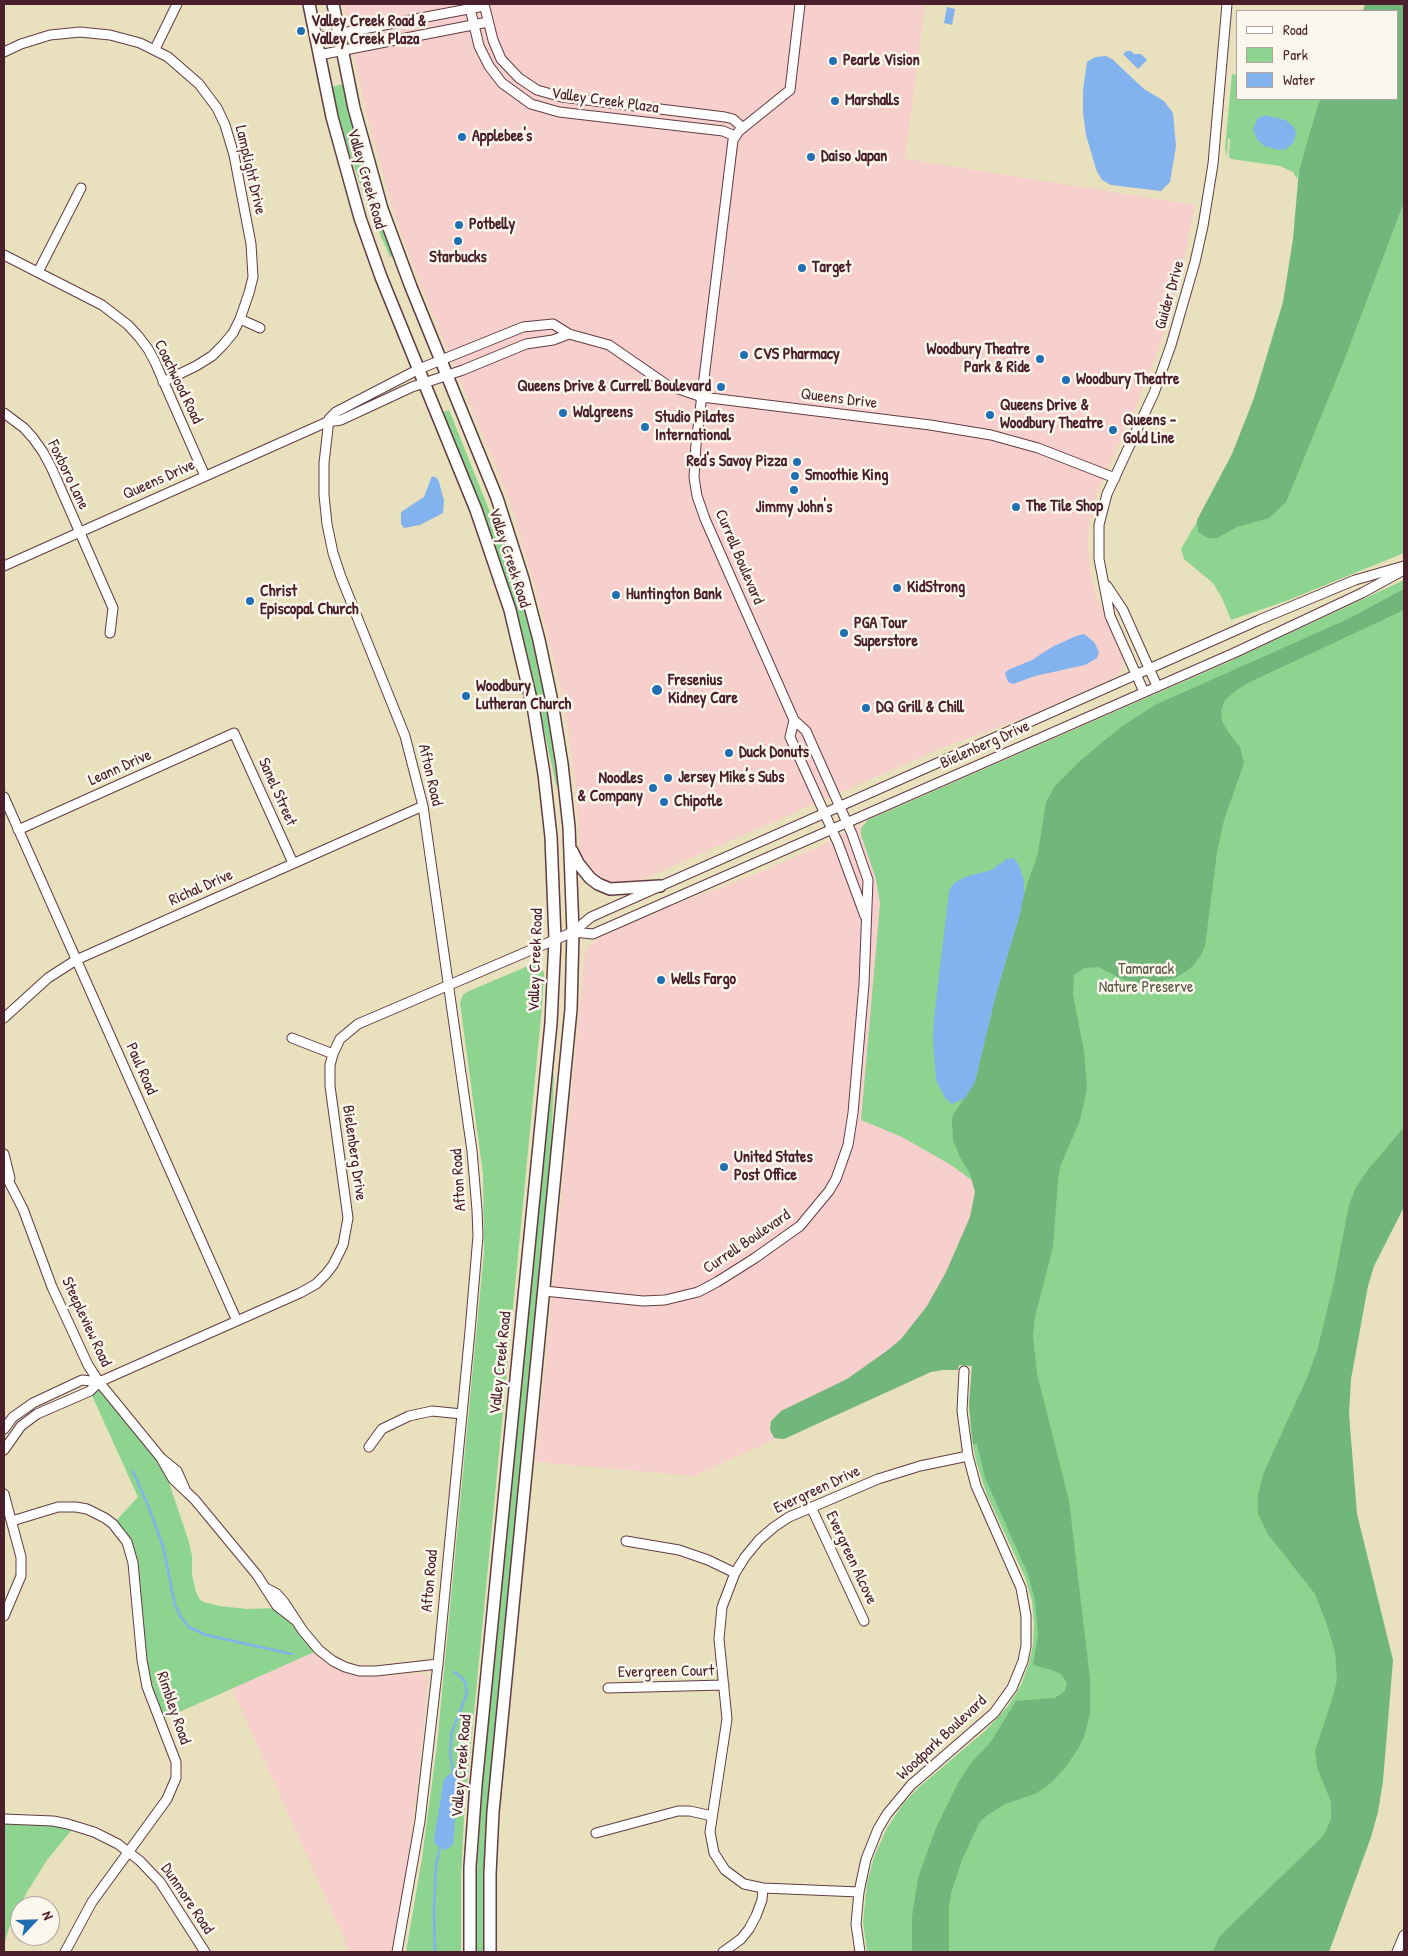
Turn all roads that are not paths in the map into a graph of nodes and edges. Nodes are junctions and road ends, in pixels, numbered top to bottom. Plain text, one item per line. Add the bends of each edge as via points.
1 (177, 4) edge
2 (309, 4) edge
3 (333, 4) edge
4 (800, 4) edge
5 (1227, 4) edge
6 (484, 5) edge
7 (470, 6) edge
8 (488, 22) junction
9 (474, 24) junction
10 (339, 34) junction
11 (316, 38) junction
12 (155, 49) junction
13 (342, 51) junction
14 (4, 52) edge
15 (319, 55) junction
16 (743, 128) junction
17 (734, 136) junction
18 (81, 188) dead end
19 (4, 254) edge
20 (38, 272) junction
21 (240, 319) junction
22 (260, 328) dead end
23 (569, 334) junction
24 (441, 360) junction
25 (419, 369) junction
26 (448, 375) junction
27 (163, 382) junction
28 (424, 382) junction
29 (702, 398) junction
30 (4, 414) edge
31 (327, 422) junction
32 (205, 476) junction
33 (1114, 478) junction
34 (80, 532) junction
35 (4, 566) edge
36 (1404, 568) edge
37 (1104, 582) junction
38 (110, 633) dead end
39 (1149, 668) junction
40 (1136, 674) junction
41 (1158, 686) junction
42 (1144, 692) junction
43 (794, 720) junction
44 (234, 733) joint
45 (4, 797) edge
46 (839, 805) junction
47 (423, 806) junction
48 (824, 812) junction
49 (846, 822) junction
50 (832, 829) junction
51 (18, 830) junction
52 (570, 848) junction
53 (293, 863) junction
54 (660, 886) junction
55 (867, 921) junction
56 (573, 932) junction
57 (555, 939) junction
58 (76, 960) junction
59 (449, 984) junction
60 (4, 1018) edge
61 (292, 1038) dead end
62 (333, 1054) junction
63 (4, 1154) edge
64 (4, 1172) edge
65 (11, 1183) junction
66 (544, 1291) junction
67 (237, 1321) junction
68 (964, 1371) dead end
69 (99, 1382) junction
70 (462, 1414) junction
71 (4, 1428) edge
72 (369, 1447) dead end
73 (4, 1450) edge
74 (968, 1456) junction
75 (4, 1494) edge
76 (811, 1507) junction
77 (12, 1521) junction
78 (626, 1541) dead end
79 (735, 1573) junction
80 (4, 1616) edge
81 (864, 1621) dead end
82 (438, 1664) junction
83 (724, 1685) junction
84 (608, 1688) dead end
85 (712, 1816) junction
86 (4, 1818) edge
87 (596, 1833) dead end
88 (128, 1852) junction
89 (763, 1888) junction
90 (859, 1892) junction
91 (1404, 1935) edge
92 (64, 1952) edge
93 (205, 1952) edge
94 (397, 1952) edge
95 (470, 1952) edge
96 (490, 1952) edge
97 (723, 1952) edge
98 (860, 1952) edge
99 (1397, 1952) edge

1 - 12 street
2 - 11 main road, Valley Creek Road
3 - 10 main road, Valley Creek Road
4 - 16 street via 790,90
5 - 33 street, Guider Drive via 1212,164 1195,262 1154,393
6 - 7 street, Valley Creek Plaza
6 - 8 street, Valley Creek Plaza
7 - 9 street, Valley Creek Plaza
7 - 10 street, Valley Creek Plaza
8 - 9 street
8 - 16 street, Valley Creek Plaza via 501,59 519,78 537,90 562,97 725,117
9 - 13 street
9 - 17 street, Valley Creek Plaza via 479,46 489,66 502,83 530,104 553,111 723,131
10 - 11 street, Valley Creek Plaza
10 - 13 main road, Valley Creek Road
11 - 15 main road, Valley Creek Road
12 - 14 street, Lamplight Drive via 127,38 80,32 35,39
12 - 21 street, Lamplight Drive via 199,84 217,108 230,140 253,262 250,293
13 - 15 street
13 - 24 main road, Valley Creek Road via 376,189
15 - 25 main road, Valley Creek Road via 336,137 358,211
16 - 17 street
17 - 29 street, Currell Boulevard
18 - 20 street
19 - 20 street, Coachwood Road
20 - 27 street, Coachwood Road via 102,305 128,325 148,349
21 - 22 street
21 - 27 street, Lamplight Drive via 233,333 212,356
23 - 24 street, Queens Drive via 553,324 538,324 509,332
23 - 26 street, Queens Drive via 526,344
23 - 29 street, Queens Drive via 609,345 667,385
24 - 25 street, Queens Drive
24 - 26 main road, Valley Creek Road
25 - 28 main road, Valley Creek Road
25 - 31 street, Queens Drive via 334,413
26 - 28 street, Queens Drive
26 - 52 main road, Valley Creek Road via 497,498 529,599 556,722
27 - 32 street, Coachwood Road
28 - 31 street, Queens Drive via 341,420
28 - 57 main road, Valley Creek Road via 484,530 522,658 547,795
29 - 33 street, Queens Drive via 991,435 1038,448
29 - 43 street, Currell Boulevard via 694,461 698,496 705,519
30 - 34 street, Foxboro Lane via 24,428 43,452
31 - 32 street, Queens Drive
31 - 47 street, Afton Road via 324,494 333,553 405,736
32 - 34 street, Queens Drive
33 - 37 street, Guider Drive via 1099,525 1099,559
34 - 35 street, Queens Drive
34 - 38 street, Foxboro Lane via 113,608
36 - 39 street, Bielenberg Drive via 1355,580
36 - 41 street, Bielenberg Drive via 1336,605
37 - 39 street, Guider Drive via 1123,610
37 - 40 street, Guider Drive via 1110,616
39 - 40 street, Bielenberg Drive
39 - 41 street, Guider Drive
40 - 42 street, Guider Drive
40 - 46 street, Bielenberg Drive
41 - 42 street, Bielenberg Drive
42 - 49 street, Bielenberg Drive
43 - 46 street, Currell Boulevard via 806,731
43 - 48 street, Currell Boulevard via 790,737
44 - 51 street, Leann Drive
44 - 53 street, Sanel Street
45 - 51 street, Paul Road
46 - 48 street, Bielenberg Drive
46 - 49 street, Currell Boulevard
47 - 53 street, Richal Drive
47 - 59 street, Afton Road
48 - 50 street, Currell Boulevard
48 - 54 street, Bielenberg Drive
49 - 50 street, Bielenberg Drive
49 - 55 street, Currell Boulevard via 868,880
50 - 55 street, Currell Boulevard
50 - 56 street, Bielenberg Drive via 593,934
51 - 58 street, Paul Road
52 - 54 main road via 584,871 598,884 610,889
52 - 56 main road, Valley Creek Road
53 - 58 street, Richal Drive
54 - 56 street, Bielenberg Drive via 591,917
55 - 66 street, Currell Boulevard via 848,1145 836,1179 811,1215 784,1239 716,1282 681,1297 643,1301
56 - 57 street, Bielenberg Drive
56 - 66 main road, Valley Creek Road via 570,1023
57 - 59 street, Bielenberg Drive
57 - 95 main road, Valley Creek Road via 548,1050 473,1818
58 - 60 street, Richal Drive via 43,982
58 - 67 street, Paul Road
59 - 62 street, Bielenberg Drive via 358,1024 343,1035
59 - 70 street, Afton Road via 477,1210
61 - 62 street
62 - 67 street, Bielenberg Drive via 330,1086 348,1213 343,1245 333,1265 313,1286
63 - 65 street, Steepleview Road
64 - 65 street, Steepleview Road
65 - 69 street, Steepleview Road via 35,1236 52,1288 85,1360
66 - 96 main road, Valley Creek Road via 493,1812
67 - 69 street, Bielenberg Drive
68 - 74 street, Woodpark Boulevard via 962,1411
69 - 71 street via 82,1380 38,1400 22,1409
69 - 73 street via 90,1391 30,1419
69 - 82 street, Steepleview Road via 161,1458 177,1471 185,1489 266,1587 280,1597 322,1652 333,1661 359,1671
70 - 72 street via 432,1412 409,1416 382,1429
70 - 82 street, Afton Road
74 - 76 street, Evergreen Drive via 878,1479
74 - 90 street, Woodpark Boulevard via 976,1486 1016,1573 1025,1601 1027,1631 1023,1661 1012,1688 994,1713 924,1773 887,1814 869,1851
75 - 77 street
76 - 79 street, Evergreen Drive via 789,1517 764,1536
76 - 81 street, Evergreen Alcove
77 - 80 street via 21,1557 21,1576
77 - 88 street, Rimbley Road via 58,1507 88,1509 113,1524 131,1552 147,1687 173,1753 176,1769 174,1787
78 - 79 street via 679,1550
79 - 83 street, Evergreen Drive via 727,1590 719,1625
82 - 94 street, Afton Road via 421,1812
83 - 84 street, Evergreen Court
83 - 85 street, Evergreen Drive via 725,1734
85 - 87 street via 678,1812
85 - 89 street, Evergreen Drive via 710,1832 719,1862 744,1884
86 - 88 street, Dunmore Road via 68,1824 94,1832
88 - 92 street, Rimbley Road via 92,1902
88 - 93 street, Dunmore Road via 160,1882
89 - 90 street, Evergreen Drive
89 - 97 street via 753,1922 741,1939
90 - 98 street, Woodpark Boulevard via 856,1924
91 - 99 street

